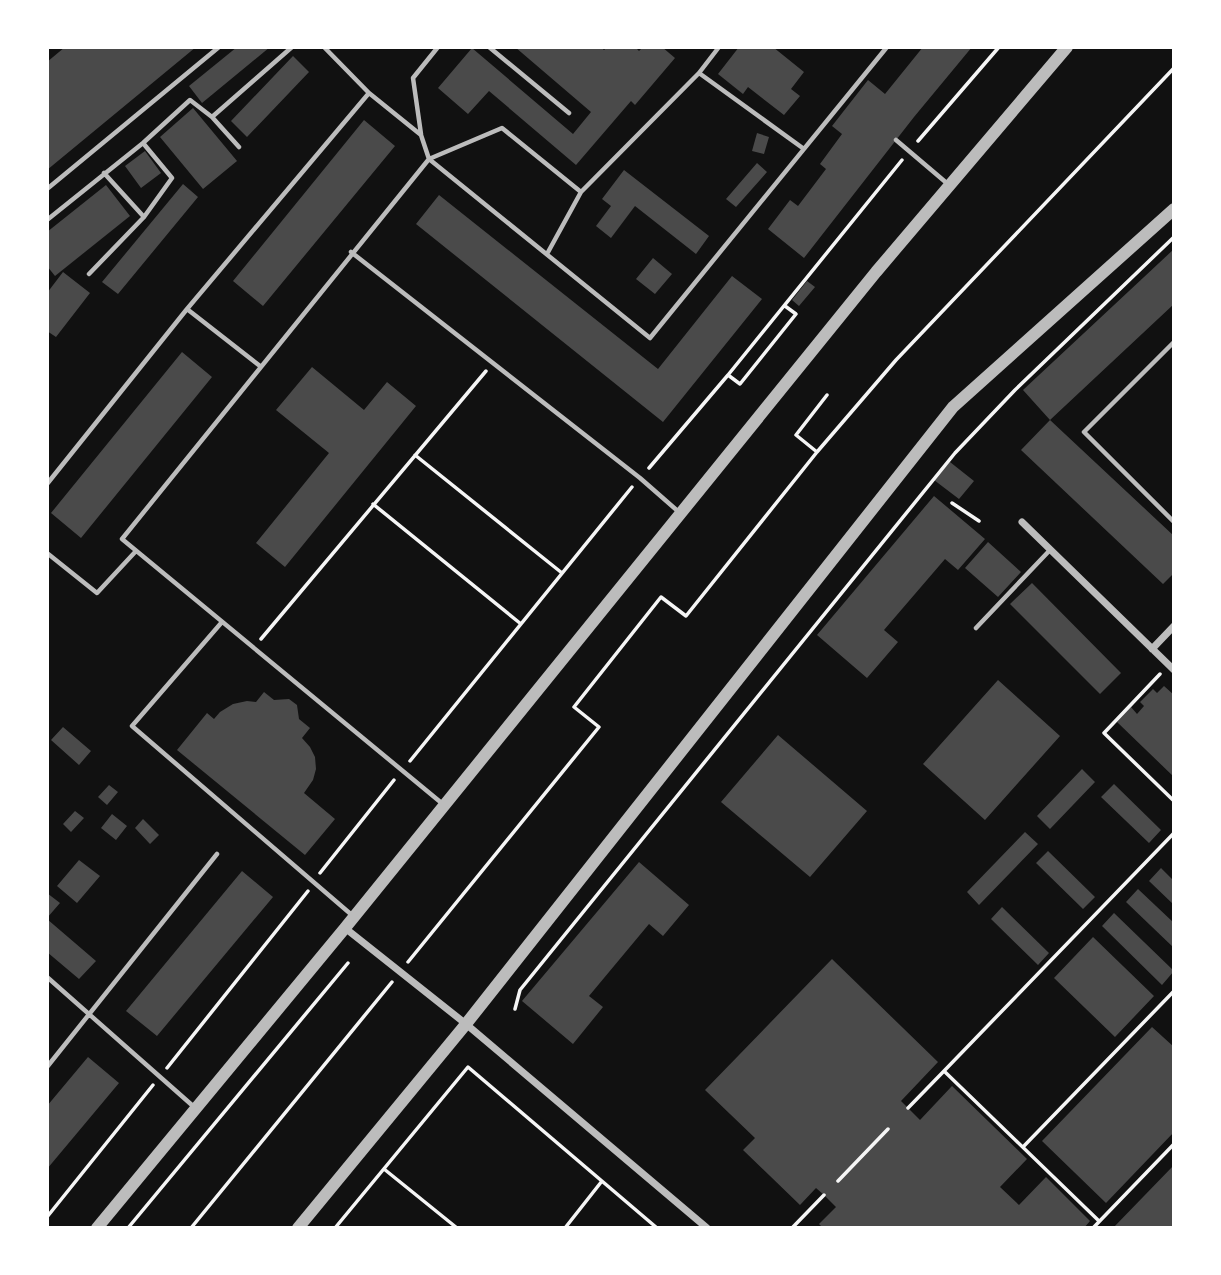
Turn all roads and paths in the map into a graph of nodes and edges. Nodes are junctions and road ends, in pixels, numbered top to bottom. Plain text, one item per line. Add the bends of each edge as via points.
1 (219, 47) edge
2 (292, 47) edge
3 (324, 47) edge
4 (438, 47) edge
5 (489, 47) edge
6 (719, 47) edge
7 (887, 47) edge
8 (999, 47) edge
9 (1067, 47) edge
10 (1174, 68) edge
11 (699, 73) junction
12 (369, 93) junction
13 (844, 99) junction
14 (850, 103) dead end
15 (569, 113) dead end
16 (212, 117) junction
17 (421, 135) junction
18 (896, 141) dead end
19 (143, 143) junction
20 (239, 147) dead end
21 (804, 149) junction
22 (909, 151) junction
23 (429, 159) junction
24 (104, 173) junction
25 (950, 186) junction
26 (47, 189) edge
27 (581, 192) junction
28 (1174, 209) edge
29 (144, 217) junction
30 (47, 220) edge
31 (1174, 237) edge
32 (352, 253) junction
33 (547, 254) junction
34 (89, 274) dead end
35 (785, 306) junction
36 (187, 309) junction
37 (1174, 342) edge
38 (492, 363) junction
39 (260, 366) junction
40 (728, 375) junction
41 (827, 395) dead end
42 (817, 452) junction
43 (415, 455) junction
44 (640, 478) junction
45 (47, 484) edge
46 (952, 503) dead end
47 (373, 505) junction
48 (681, 513) junction
49 (979, 521) dead end
50 (1022, 522) dead end
51 (1174, 522) edge
52 (1050, 550) junction
53 (136, 551) junction
54 (47, 553) edge
55 (562, 573) junction
56 (222, 622) junction
57 (521, 624) junction
58 (1174, 626) edge
59 (976, 628) dead end
60 (253, 648) junction
61 (1152, 649) junction
62 (1171, 668) edge
63 (401, 771) junction
64 (1174, 801) edge
65 (444, 805) junction
66 (1174, 833) edge
67 (216, 854) dead end
68 (314, 881) junction
69 (354, 916) junction
70 (345, 928) junction
71 (348, 963) dead end
72 (400, 972) junction
73 (47, 977) edge
74 (1174, 991) edge
75 (515, 1009) dead end
76 (89, 1014) junction
77 (466, 1024) junction
78 (47, 1067) edge
79 (944, 1071) junction
80 (159, 1078) junction
81 (195, 1108) junction
82 (908, 1108) dead end
83 (888, 1129) dead end
84 (1174, 1144) edge
85 (1023, 1147) junction
86 (384, 1169) junction
87 (602, 1181) junction
88 (838, 1181) dead end
89 (824, 1195) dead end
90 (47, 1217) edge
91 (1099, 1222) junction
92 (97, 1228) edge
93 (128, 1228) edge
94 (191, 1228) edge
95 (299, 1228) edge
96 (335, 1228) edge
97 (457, 1228) edge
98 (565, 1228) edge
99 (657, 1228) edge
100 (707, 1228) edge
101 (792, 1228) edge
102 (1093, 1228) edge

1 - 26 lane
2 - 16 lane
3 - 12 lane
4 - 17 lane via 413,78
5 - 15 lane
6 - 11 lane
7 - 13 lane
8 - 22 path
9 - 25 street
10 - 42 path via 896,360
11 - 21 lane
11 - 27 lane
12 - 17 lane
12 - 36 lane
13 - 14 lane
13 - 21 lane
16 - 19 lane via 190,100
16 - 20 lane
17 - 23 lane
18 - 22 lane
19 - 24 lane
19 - 29 lane via 172,178
21 - 33 lane via 650,338
22 - 25 lane
22 - 35 path
23 - 27 lane via 502,128
23 - 32 lane
23 - 33 lane
24 - 29 lane
24 - 30 lane
25 - 48 street
27 - 33 lane
28 - 77 street via 953,407
29 - 34 lane
31 - 75 path via 955,453 520,990
32 - 38 lane
32 - 39 lane
35 - 40 path
35 - 40 path via 796,314 740,384
36 - 39 lane
36 - 45 lane
37 - 51 lane via 1084,432
38 - 43 path
38 - 44 lane
39 - 53 lane via 121,539
40 - 44 path
41 - 42 path via 796,435
42 - 72 path via 686,616 661,597 574,707 599,727
43 - 47 path
43 - 55 path
44 - 48 lane
44 - 55 path
46 - 49 path
47 - 57 path
47 - 60 path
48 - 65 street
50 - 52 street
52 - 59 lane
52 - 61 street
53 - 54 lane via 97,593
53 - 56 lane
55 - 57 path
56 - 60 lane
56 - 68 lane via 132,726
57 - 63 path
58 - 61 street
60 - 63 lane
61 - 62 street
62 - 64 path via 1104,733
63 - 65 lane
63 - 68 path
65 - 69 street
66 - 79 path
67 - 76 lane
68 - 69 lane
68 - 80 path
69 - 70 street
70 - 72 street
70 - 81 street
71 - 93 path
72 - 77 street
72 - 94 path
73 - 76 lane
74 - 85 path
76 - 78 lane
76 - 80 lane
77 - 95 street
77 - 100 street
79 - 82 path
79 - 85 path
80 - 81 lane
80 - 90 path
81 - 92 street
83 - 88 path
84 - 91 path
85 - 91 path
86 - 87 path via 468,1067
86 - 96 path
86 - 97 path
87 - 98 path
87 - 99 path
89 - 101 path
91 - 102 path

